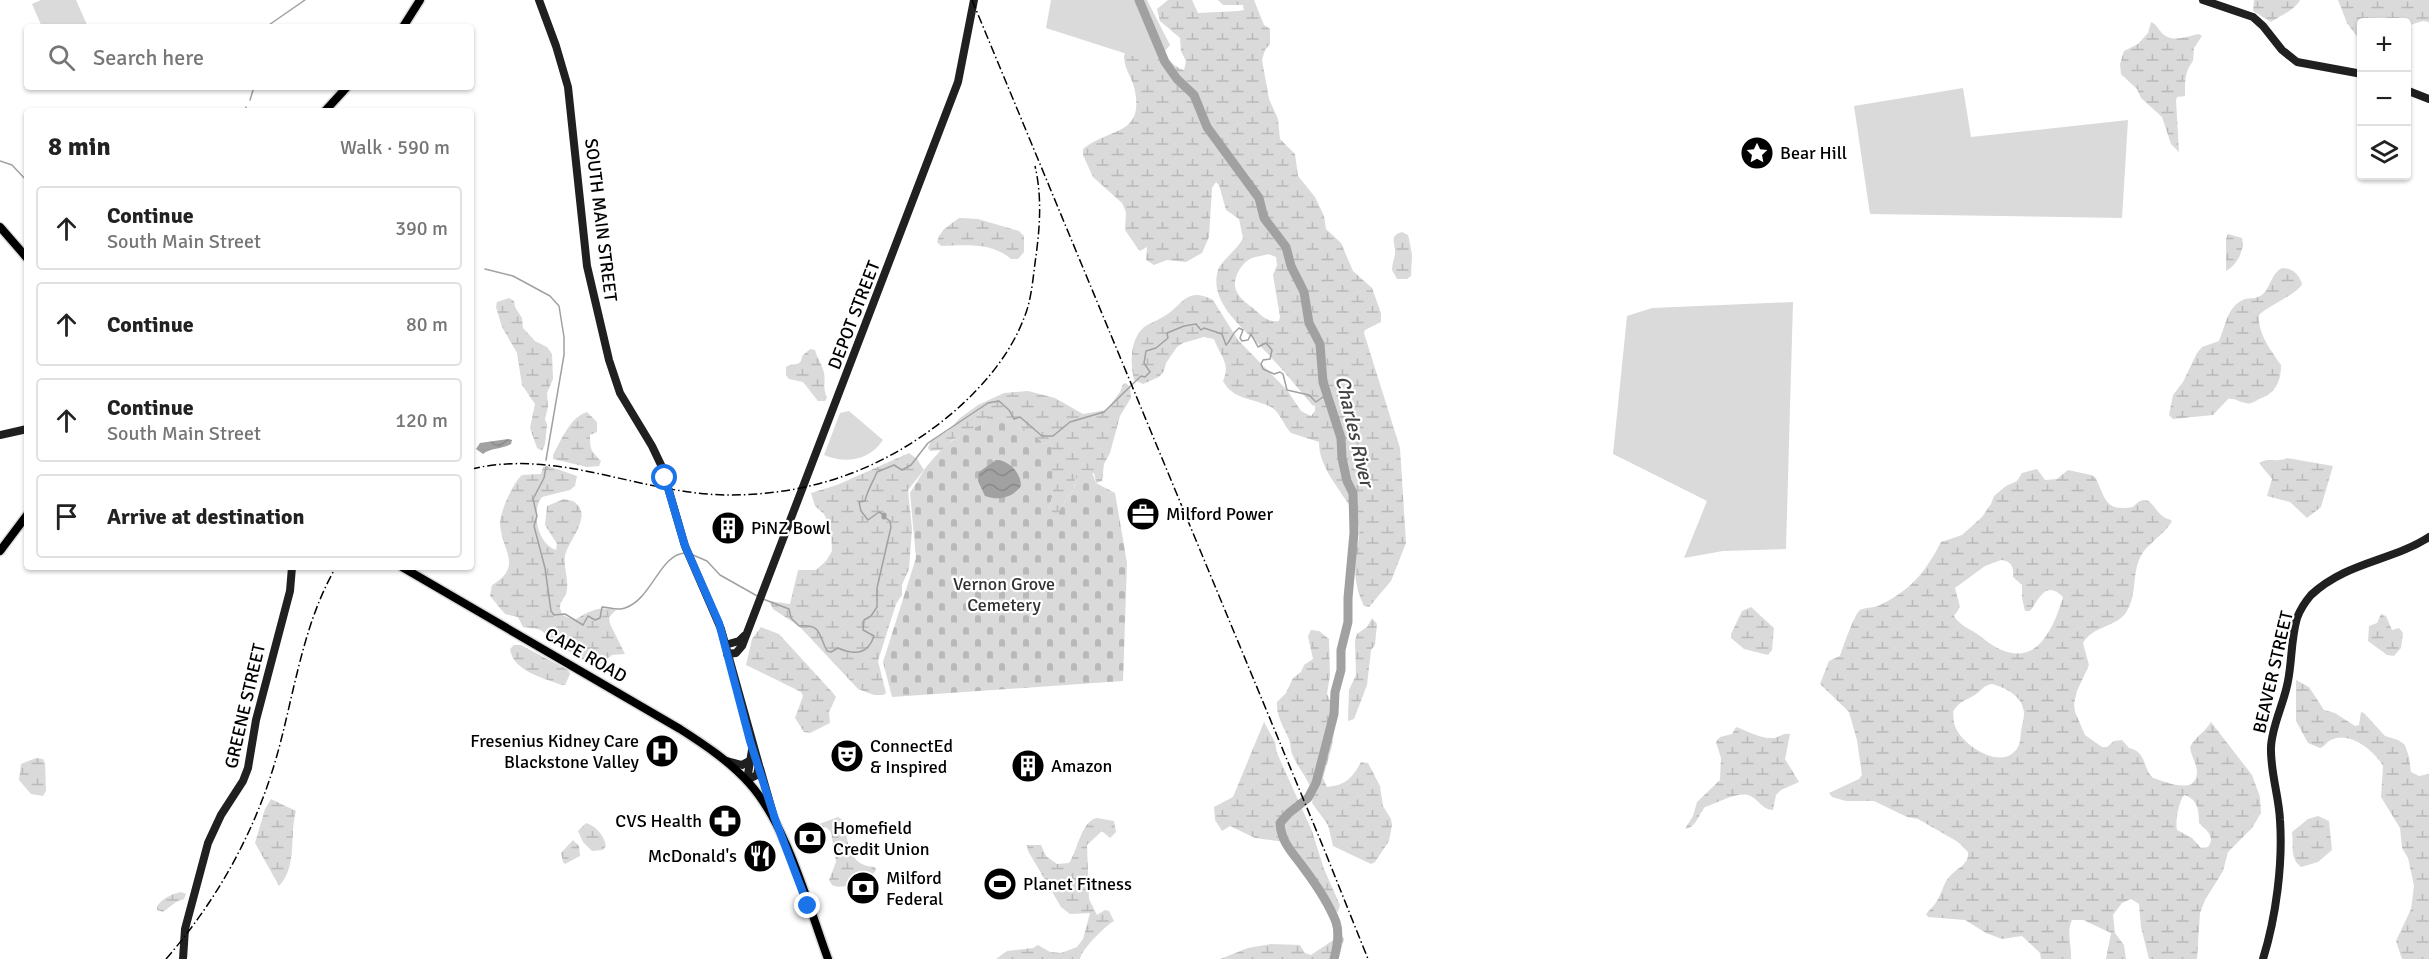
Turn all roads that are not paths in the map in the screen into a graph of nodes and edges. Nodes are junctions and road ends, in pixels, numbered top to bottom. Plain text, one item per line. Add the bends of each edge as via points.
1 (420, 0) edge
2 (539, 0) edge
3 (974, 0) edge
4 (2203, 0) edge
5 (405, 24) edge
6 (2357, 73) edge
7 (345, 90) edge
8 (2411, 92) edge
9 (2429, 99) edge
10 (328, 108) edge
11 (0, 227) edge
12 (24, 255) edge
13 (24, 430) edge
14 (0, 435) edge
15 (24, 519) edge
16 (2429, 537) edge
17 (0, 551) edge
18 (292, 570) edge
19 (407, 570) edge
20 (745, 635) junction
21 (725, 645) junction
22 (741, 649) junction
23 (728, 654) junction
24 (731, 667) junction
25 (726, 760) junction
26 (755, 761) junction
27 (747, 780) junction
28 (775, 819) junction
29 (183, 959) edge
30 (828, 959) edge
31 (2263, 959) edge

1 - 5 main road
2 - 21 main road, SOUTH MAIN STREET via 567,85 587,266 609,360 620,393 660,463 687,553
3 - 20 main road, DEPOT STREET via 958,82
4 - 6 main road via 2253,17 2297,62
7 - 10 main road
8 - 9 main road
11 - 12 main road
13 - 14 main road
15 - 17 main road
16 - 31 main road, BEAVER STREET via 2331,581 2309,597 2299,613 2288,684 2271,748 2280,838 2274,916
18 - 29 main road, GREENE STREET via 248,768 208,843 185,929
19 - 25 main road, CAPE ROAD
20 - 21 main road
20 - 22 main road, DEPOT STREET
21 - 23 main road, SOUTH MAIN STREET
22 - 23 main road
22 - 24 main road, DEPOT STREET
23 - 24 main road, SOUTH MAIN STREET
24 - 26 main road, SOUTH MAIN STREET
25 - 26 main road via 742,765
25 - 27 main road, CAPE ROAD
26 - 27 main road via 757,775
26 - 28 main road, SOUTH MAIN STREET
27 - 28 main road
28 - 30 main road

